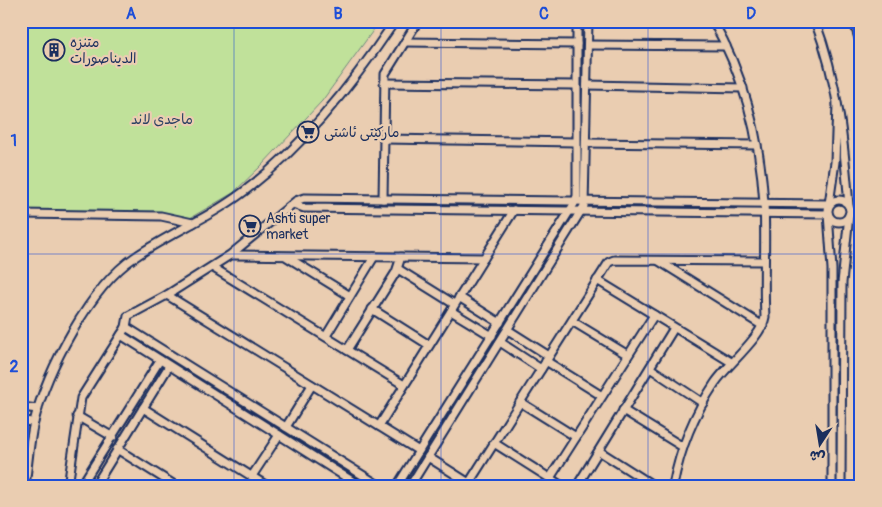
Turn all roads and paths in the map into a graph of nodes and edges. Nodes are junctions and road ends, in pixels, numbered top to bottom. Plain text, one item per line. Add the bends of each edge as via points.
1 (395, 21) edge
2 (418, 21) edge
3 (577, 21) edge
4 (588, 21) edge
5 (713, 21) edge
6 (814, 21) edge
7 (855, 21) edge
8 (861, 40) edge
9 (405, 42) junction
10 (577, 44) junction
11 (588, 45) junction
12 (726, 46) junction
13 (384, 83) junction
14 (576, 85) junction
15 (587, 85) junction
16 (743, 88) junction
17 (837, 104) junction
18 (384, 139) junction
19 (575, 142) junction
20 (586, 143) junction
21 (758, 145) junction
22 (383, 199) junction
23 (576, 201) junction
24 (586, 201) junction
25 (764, 203) junction
26 (293, 204) junction
27 (829, 204) junction
28 (849, 206) junction
29 (514, 210) junction
30 (571, 211) junction
31 (582, 211) junction
32 (764, 213) junction
33 (21, 214) edge
34 (828, 214) junction
35 (849, 215) junction
36 (194, 223) junction
37 (230, 255) junction
38 (286, 256) junction
39 (374, 257) junction
40 (401, 257) junction
41 (484, 258) junction
42 (659, 261) junction
43 (764, 261) junction
44 (212, 267) junction
45 (398, 269) junction
46 (597, 280) junction
47 (167, 295) junction
48 (350, 296) junction
49 (459, 297) junction
50 (452, 308) junction
51 (372, 309) junction
52 (654, 315) junction
53 (572, 320) junction
54 (500, 324) junction
55 (763, 326) junction
56 (126, 327) junction
57 (674, 328) junction
58 (508, 330) junction
59 (121, 335) junction
60 (326, 336) junction
61 (492, 336) junction
62 (500, 342) junction
63 (429, 345) junction
64 (347, 350) junction
65 (628, 355) junction
66 (548, 359) junction
67 (160, 360) junction
68 (730, 362) junction
69 (169, 366) junction
70 (650, 368) junction
71 (541, 369) junction
72 (312, 385) junction
73 (404, 385) junction
74 (602, 396) junction
75 (520, 402) junction
76 (703, 403) junction
77 (21, 407) edge
78 (143, 408) junction
79 (38, 409) junction
80 (623, 410) junction
81 (77, 416) junction
82 (21, 421) edge
83 (34, 422) junction
84 (378, 426) junction
85 (286, 427) junction
86 (279, 435) junction
87 (113, 437) junction
88 (576, 437) junction
89 (494, 443) junction
90 (683, 447) junction
91 (117, 449) junction
92 (420, 451) junction
93 (598, 451) junction
94 (428, 458) junction
95 (252, 476) junction
96 (550, 478) junction
97 (471, 485) edge
98 (25, 486) edge
99 (68, 486) edge
100 (81, 486) edge
101 (95, 486) edge
102 (176, 486) edge
103 (267, 486) edge
104 (360, 486) edge
105 (380, 486) edge
106 (397, 486) edge
107 (410, 486) edge
108 (562, 486) edge
109 (577, 486) edge
110 (654, 486) edge
111 (673, 486) edge
112 (832, 486) edge
113 (842, 486) edge

1 - 36 street via 354,78 287,154 236,198
2 - 9 street
3 - 10 street
4 - 11 street
5 - 12 street
6 - 17 street via 827,55
7 - 8 highway
9 - 10 street
9 - 13 street via 387,68
10 - 14 street
11 - 12 street
11 - 15 street
12 - 16 street
13 - 14 street
13 - 18 street
14 - 19 street
15 - 16 street
15 - 20 street
16 - 21 street
17 - 27 street via 835,162
17 - 28 street via 844,133
18 - 19 street
18 - 22 street
19 - 23 street
20 - 21 street
20 - 24 street
21 - 25 street
22 - 23 street
22 - 26 street via 304,198
23 - 24 street
23 - 30 street
24 - 25 street
24 - 31 street
25 - 27 street
25 - 32 street
26 - 29 street via 304,208
26 - 37 street
27 - 28 street via 841,200
27 - 34 street
28 - 35 street
29 - 30 street
29 - 41 street
30 - 31 street
30 - 54 street
31 - 32 street
31 - 58 street
32 - 34 street
32 - 43 street
33 - 36 street via 161,216
34 - 35 street via 838,222
34 - 112 street via 832,269
35 - 113 street via 842,283
36 - 79 street via 133,258 105,283 83,314 50,376
37 - 38 street
37 - 44 street
38 - 39 street
38 - 48 street
39 - 40 street
39 - 48 street
40 - 41 street
40 - 45 street
41 - 49 street
42 - 43 street
42 - 46 street via 612,261
42 - 55 street
43 - 55 street
44 - 47 street
44 - 60 street
45 - 50 street
45 - 51 street
46 - 52 street
46 - 53 street
47 - 56 street via 130,314 125,321
47 - 72 street
48 - 60 street
49 - 50 street
49 - 54 street
50 - 61 street
50 - 63 street
51 - 63 street
51 - 64 street
52 - 57 street
52 - 65 street
53 - 65 street
53 - 66 street
54 - 61 street
55 - 68 street
56 - 59 street
56 - 85 street
57 - 68 street
57 - 70 street
58 - 62 street
58 - 66 street
59 - 67 street
59 - 81 street via 84,393
60 - 64 street
61 - 92 street
62 - 71 street
62 - 94 street
63 - 73 street
64 - 73 street
65 - 74 street
66 - 71 street
66 - 74 street
67 - 69 street
67 - 87 street
68 - 76 street
69 - 78 street
69 - 86 street
70 - 76 street
70 - 80 street
71 - 75 street
72 - 84 street
72 - 85 street
73 - 84 street
74 - 88 street
75 - 88 street
75 - 89 street
76 - 90 street
77 - 79 street
78 - 91 street
78 - 95 street
79 - 83 street
80 - 90 street
80 - 93 street
81 - 87 street
81 - 99 street
82 - 83 street
83 - 98 street
84 - 92 street
85 - 105 street
86 - 95 street
86 - 104 street
87 - 100 street
88 - 96 street
89 - 96 street
89 - 97 street
90 - 111 street
91 - 101 street
91 - 102 street
92 - 106 street
93 - 109 street
93 - 110 street
94 - 97 street
94 - 107 street
95 - 103 street
96 - 108 street

